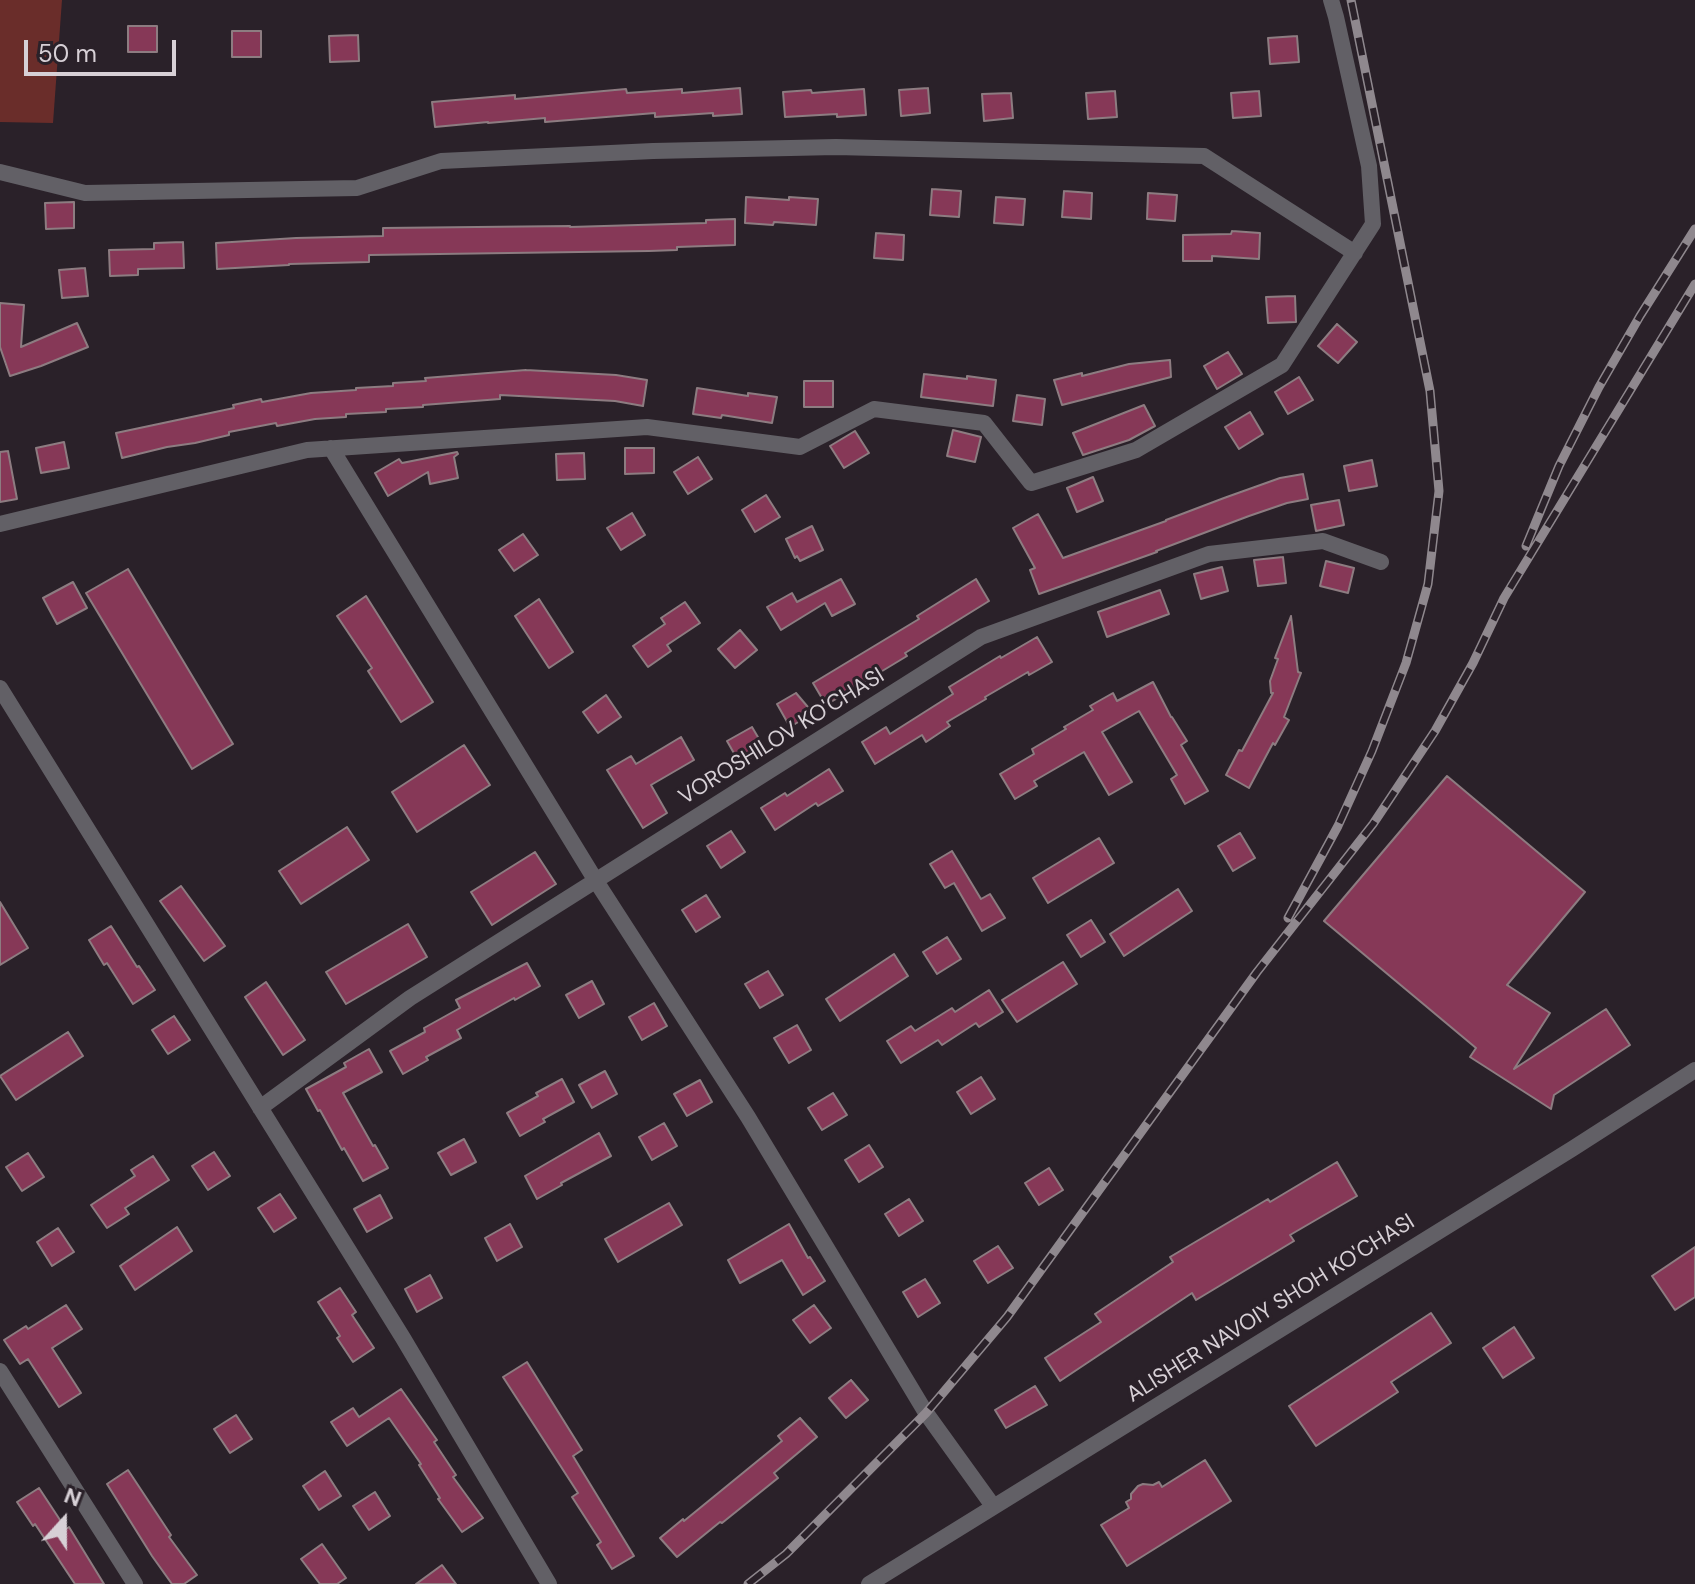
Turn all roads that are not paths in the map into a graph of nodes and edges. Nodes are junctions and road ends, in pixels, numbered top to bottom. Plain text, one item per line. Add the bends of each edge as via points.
1 (1331, 0) edge
2 (0, 172) edge
3 (1355, 253) junction
4 (331, 448) junction
5 (0, 524) edge
6 (1381, 562) dead end
7 (0, 688) edge
8 (596, 881) junction
9 (1695, 1070) edge
10 (260, 1108) junction
11 (0, 1371) edge
12 (993, 1506) junction
13 (135, 1584) edge
14 (549, 1584) edge
15 (869, 1584) edge

1 - 3 street via 1369,166 1373,224
2 - 3 street via 85,193 357,188 441,161 653,151 836,147 1204,156
3 - 4 street via 1282,365 1136,450 1031,483 984,423 874,409 800,447 647,427
4 - 5 street
4 - 8 street
6 - 8 street, VOROSHILOV KO'CHASI via 1323,541 1209,554 981,637
7 - 10 street
8 - 10 street, VOROSHILOV KO'CHASI via 410,998
8 - 12 street via 748,1117 926,1413
9 - 12 street, ALISHER NAVOIY SHOH KO'CHASI
10 - 14 street
11 - 13 street
12 - 15 street, ALISHER NAVOIY SHOH KO'CHASI

